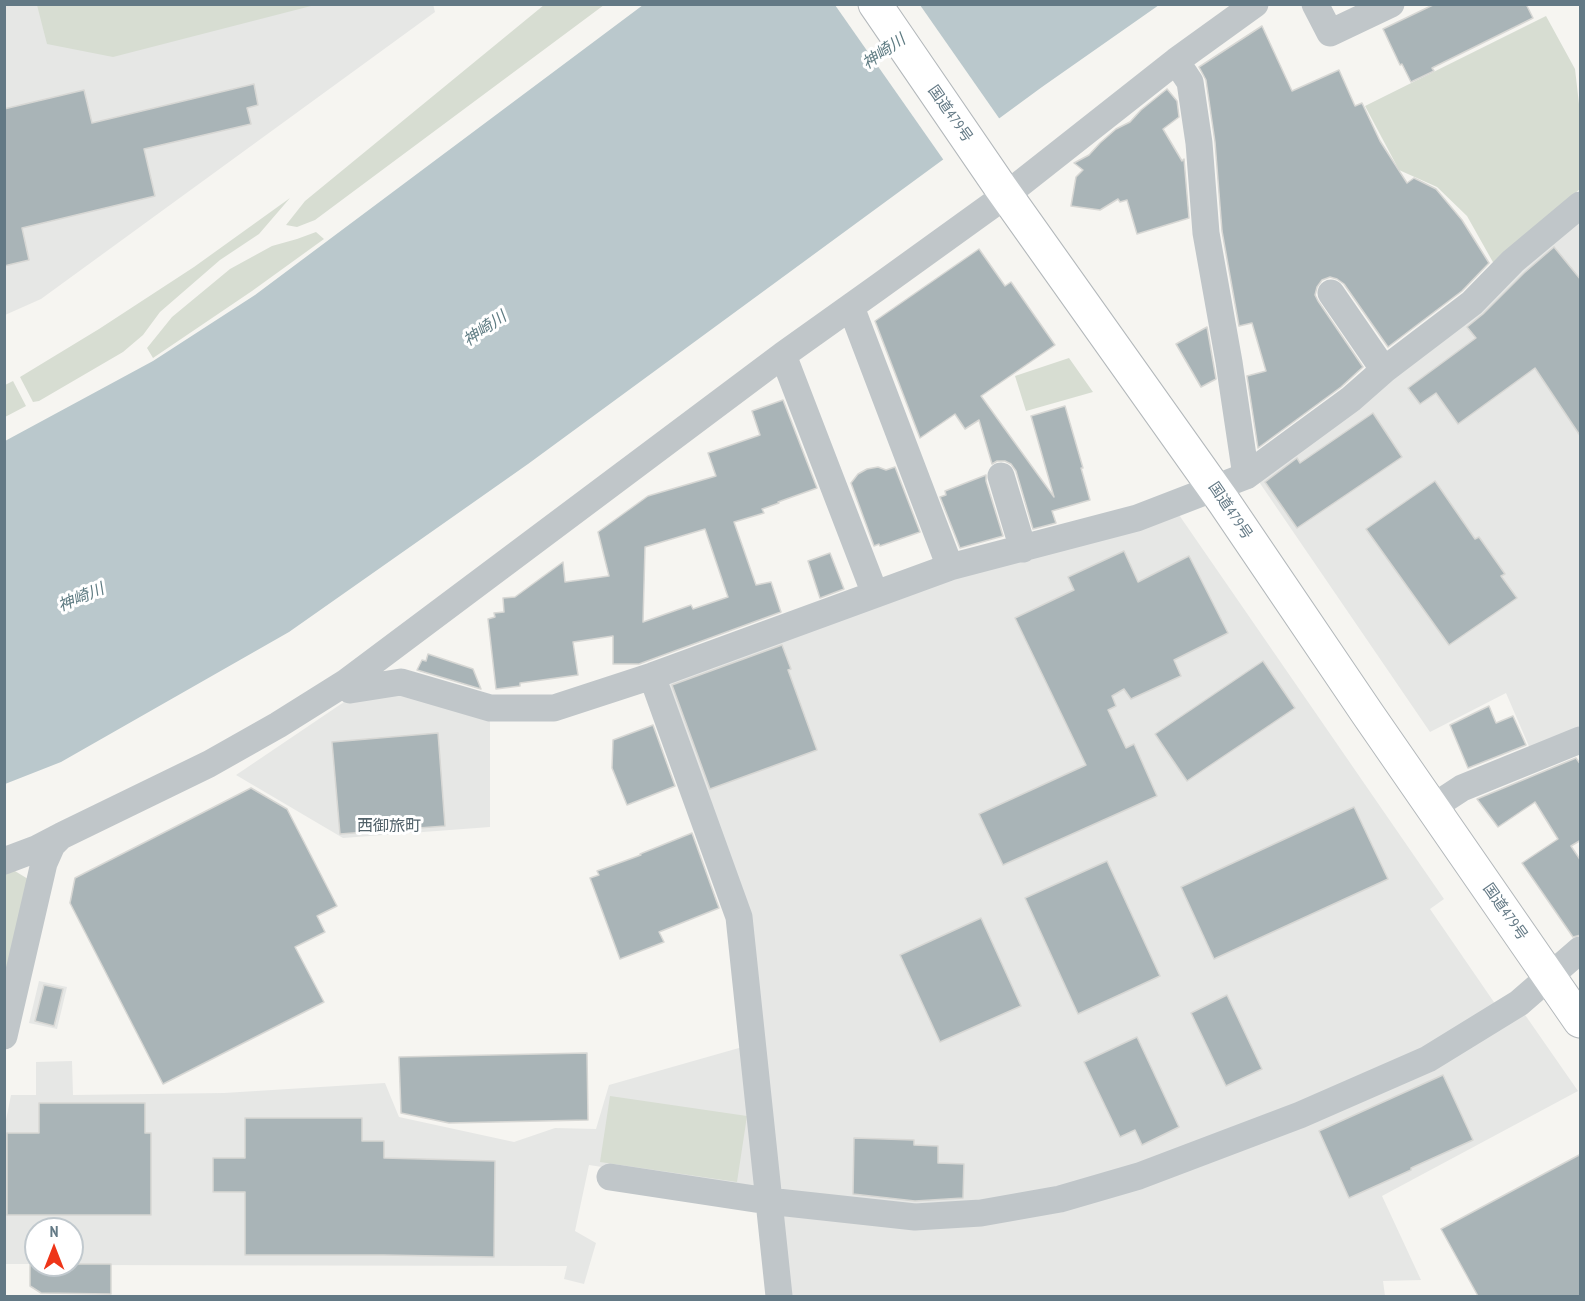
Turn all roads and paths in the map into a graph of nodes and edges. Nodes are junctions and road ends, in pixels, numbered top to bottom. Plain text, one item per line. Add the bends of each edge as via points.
1 (875, 4) edge
2 (1255, 4) edge
3 (1315, 4) edge
4 (1390, 4) edge
5 (1176, 61) junction
6 (1004, 191) junction
7 (1581, 205) edge
8 (1331, 293) dead end
9 (851, 307) junction
10 (783, 355) junction
11 (1384, 370) junction
12 (1001, 476) dead end
13 (1246, 476) junction
14 (1214, 488) junction
15 (1023, 549) junction
16 (950, 567) junction
17 (874, 594) junction
18 (652, 676) junction
19 (345, 683) junction
20 (1581, 740) edge
21 (1432, 807) junction
22 (61, 836) junction
23 (4, 861) edge
24 (1581, 950) edge
25 (1550, 976) junction
26 (1581, 1021) edge
27 (4, 1036) edge
28 (610, 1177) dead end
29 (768, 1201) junction
30 (779, 1296) edge

1 - 6 highway, 国道479号
2 - 5 street
3 - 4 street via 1330,33
5 - 6 street
5 - 13 street via 1190,82 1206,233
6 - 9 street
6 - 14 highway, 国道479号
7 - 11 street via 1513,261 1472,303
8 - 11 street
9 - 10 street
9 - 16 street
10 - 17 street
10 - 19 street
11 - 13 street via 1352,399
12 - 15 street
13 - 14 street
14 - 15 street via 1137,518
14 - 21 highway, 国道479号
15 - 16 street
16 - 17 street
17 - 18 street
18 - 19 street via 554,708 490,708 401,681 350,690
18 - 29 street via 739,917
19 - 22 street via 209,764
20 - 21 street via 1462,788
21 - 25 highway, 国道479号
22 - 23 street
22 - 27 street via 44,863
24 - 25 street
25 - 26 highway, 国道479号
25 - 29 street via 1518,1003 1428,1059 1278,1123 1139,1176 1060,1199 981,1214 915,1216
28 - 29 street
29 - 30 street

